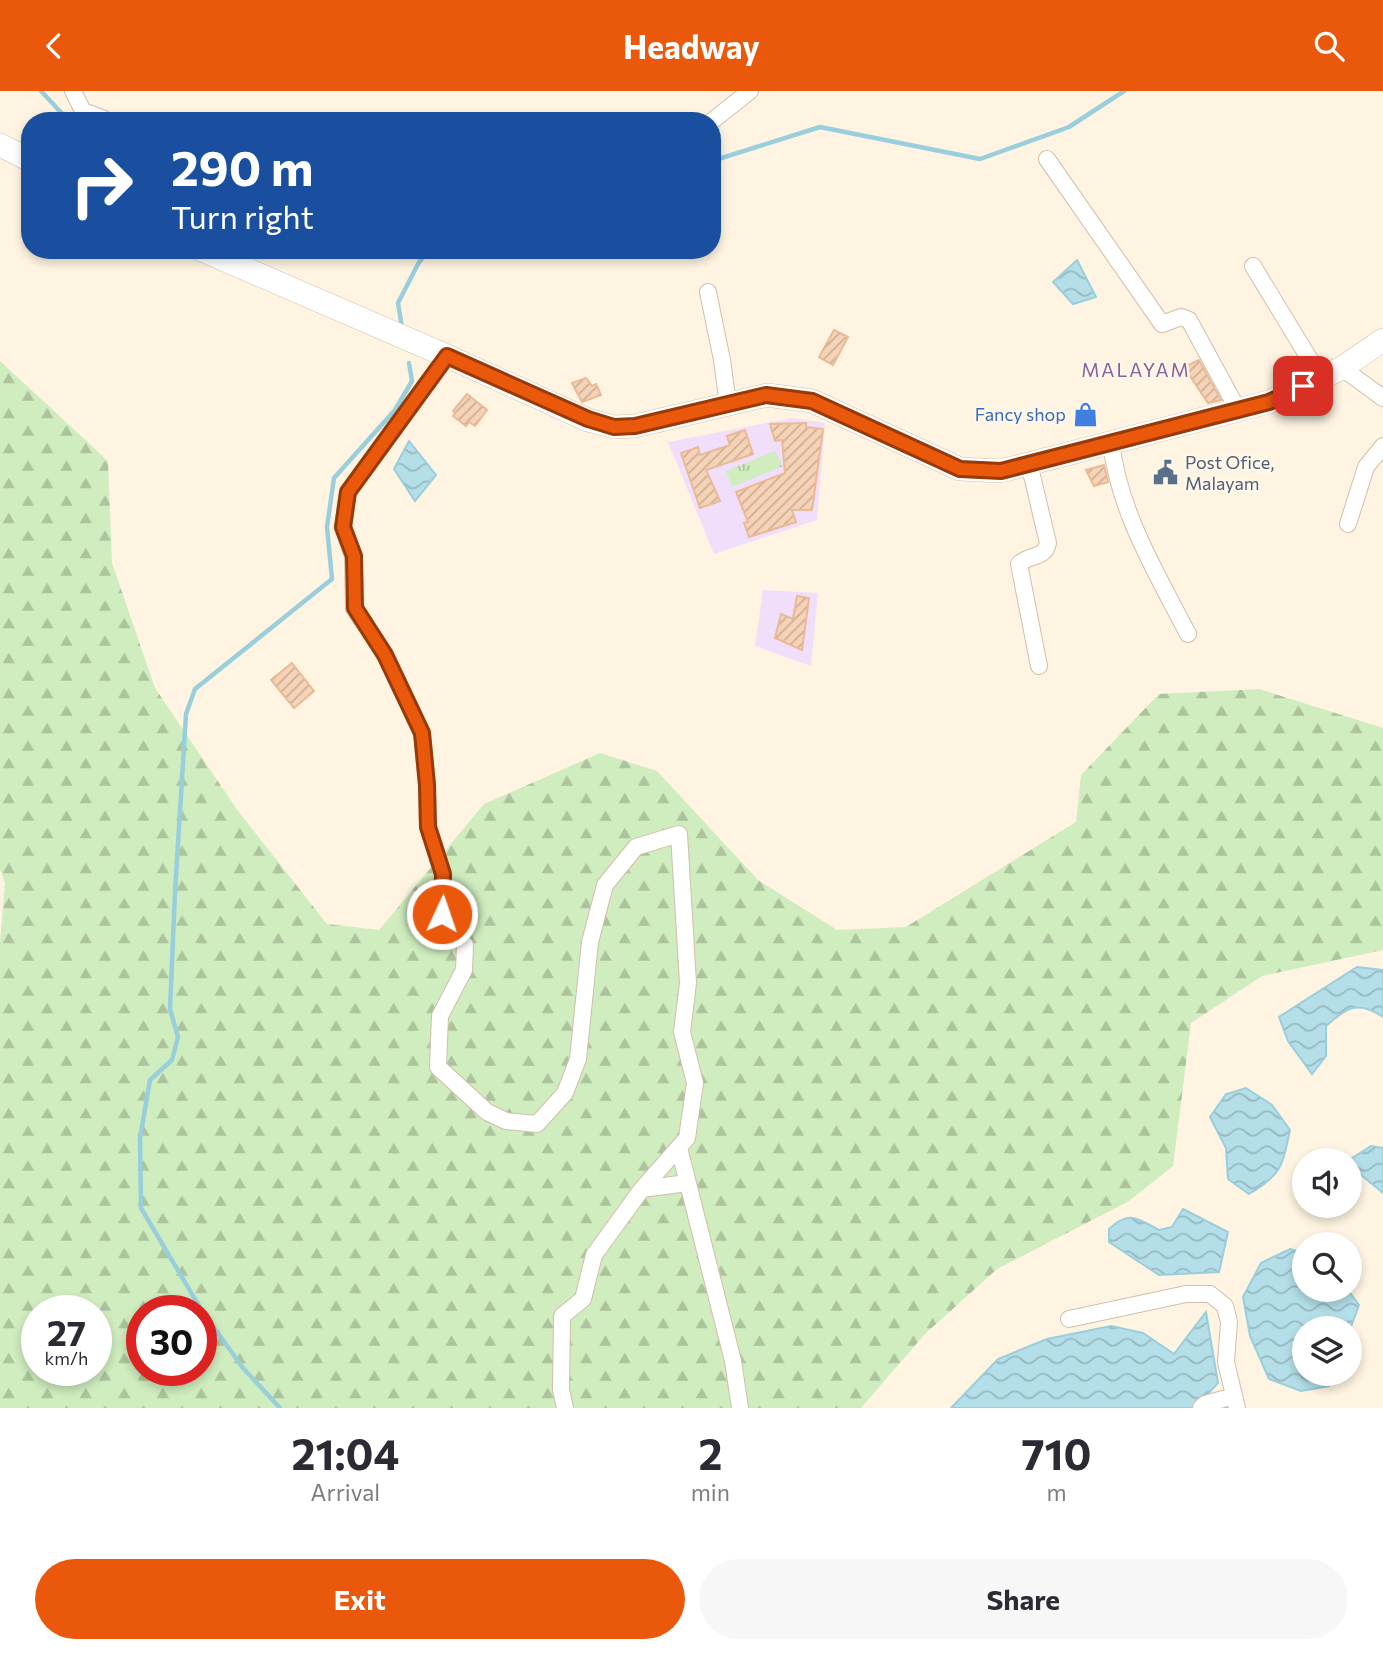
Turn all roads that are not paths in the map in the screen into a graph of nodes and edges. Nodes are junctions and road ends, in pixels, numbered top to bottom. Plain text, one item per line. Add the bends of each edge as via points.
1 (73, 91) edge
2 (750, 91) edge
3 (86, 112) edge
4 (721, 114) edge
5 (0, 145) edge
6 (21, 156) edge
7 (1047, 159) dead end
8 (223, 259) edge
9 (1253, 266) dead end
10 (708, 292) dead end
11 (1383, 340) edge
12 (447, 356) junction
13 (1342, 368) junction
14 (1321, 378) junction
15 (1383, 398) edge
16 (728, 404) junction
17 (1238, 410) junction
18 (1111, 442) junction
19 (1383, 446) edge
20 (1029, 463) junction
21 (1348, 524) dead end
22 (1188, 634) dead end
23 (1038, 666) dead end
24 (679, 1147) junction
25 (687, 1183) junction
26 (642, 1189) junction
27 (1069, 1319) dead end
28 (1236, 1402) edge
29 (565, 1408) edge
30 (740, 1408) edge
31 (1201, 1408) edge

1 - 3 street
2 - 4 street
5 - 6 main road
7 - 17 street via 1162,324 1181,317 1189,320
8 - 12 main road
9 - 14 street
10 - 16 street
11 - 13 main road
12 - 16 main road via 614,427
12 - 24 street via 348,492 343,527 354,556 355,608 385,655 422,733 428,827 443,874 442,914 465,945 464,971 440,1016 438,1067 487,1112 506,1121 537,1124 565,1093 579,1059 590,942 605,885 635,847 679,834 688,983 682,1032 695,1083 687,1138
13 - 14 main road
13 - 15 street
14 - 17 main road via 1269,402
16 - 20 main road via 766,395 812,401 960,469 1001,471
17 - 18 main road
18 - 20 main road
18 - 22 street via 1124,503
19 - 21 street via 1366,467
20 - 23 street via 1048,543 1042,554 1019,564
24 - 25 street
24 - 26 street
25 - 26 street
25 - 30 street via 733,1361
26 - 29 street via 594,1255 583,1299 562,1316
27 - 28 street via 1186,1294 1210,1294 1224,1306 1228,1322 1226,1361
28 - 31 street

